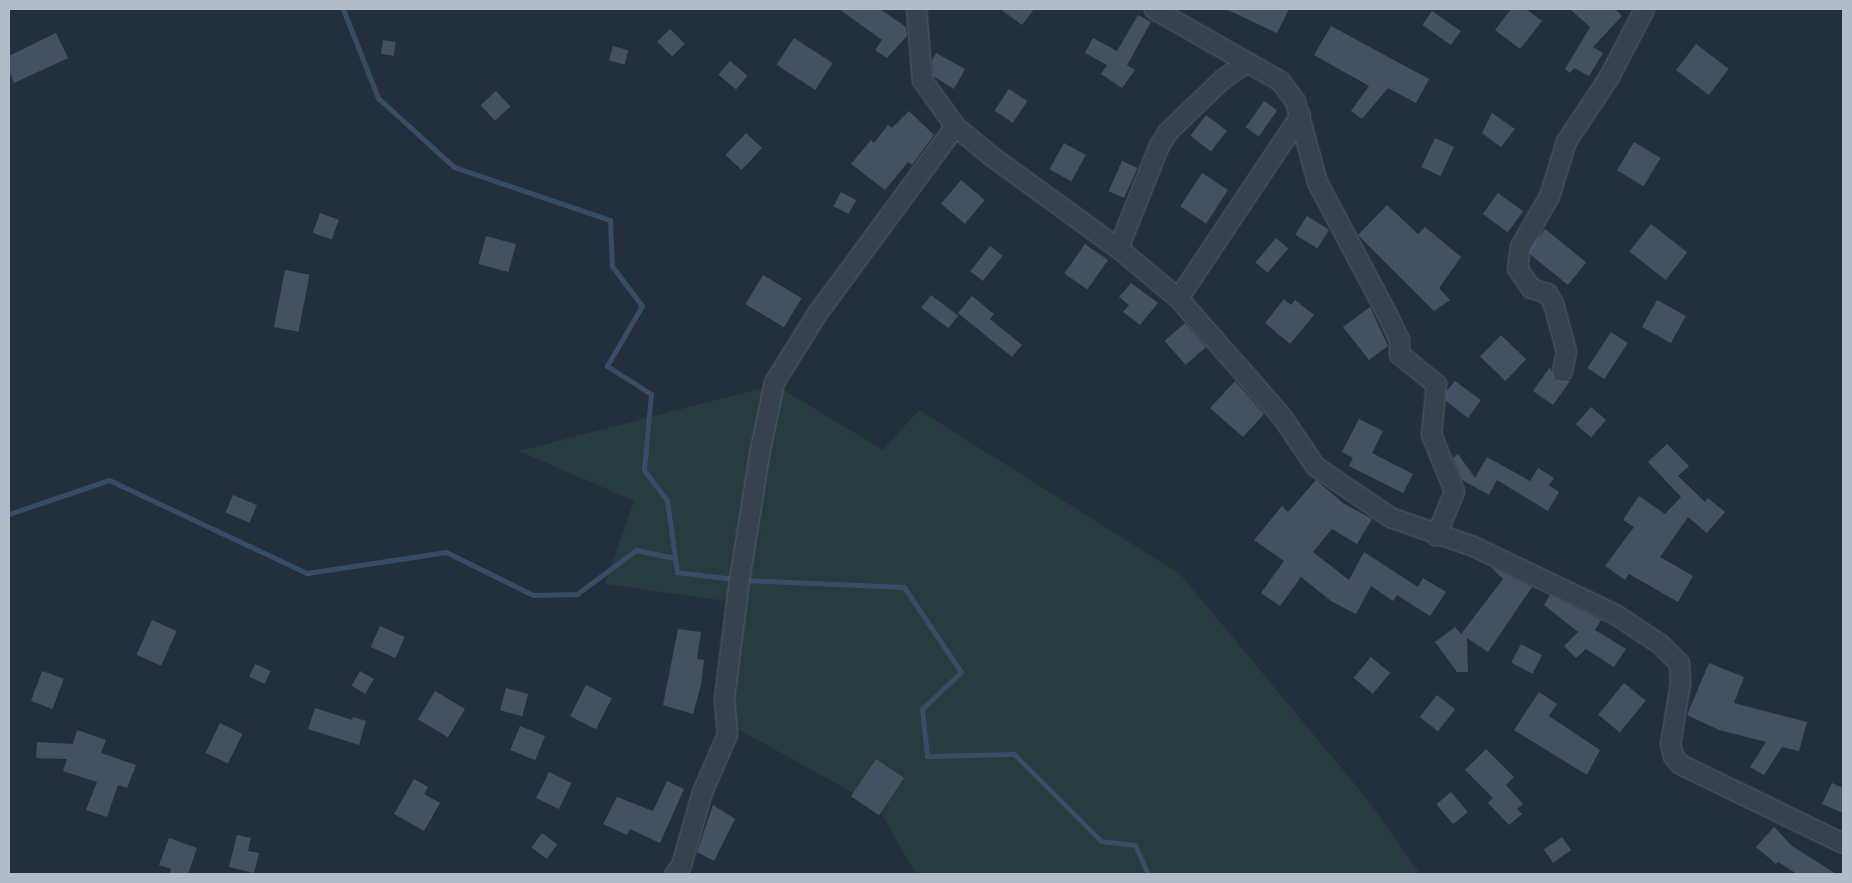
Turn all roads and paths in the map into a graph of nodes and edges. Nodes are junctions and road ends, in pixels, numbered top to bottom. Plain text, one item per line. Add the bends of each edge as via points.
1 (916, 9) edge
2 (1154, 9) edge
3 (1644, 9) edge
4 (1245, 62) junction
5 (1300, 115) junction
6 (955, 126) junction
7 (1118, 248) junction
8 (1178, 298) junction
9 (1562, 371) dead end
10 (1436, 535) junction
11 (1843, 844) edge
12 (674, 874) edge

1 - 6 street via 922,80
2 - 4 street
3 - 9 street via 1608,78 1566,141 1549,196 1520,246 1517,268 1531,288 1546,292 1553,303 1566,351
4 - 5 street via 1280,81 1288,89
4 - 7 street via 1222,79 1168,131 1159,145
5 - 8 street
5 - 10 street via 1317,182 1387,314 1399,340 1399,354 1436,384 1431,434 1454,491
6 - 7 street
6 - 12 street via 817,313 774,382 739,580 724,698 727,734 702,792 681,865
7 - 8 street
8 - 10 street via 1282,417 1315,466 1390,517
10 - 11 street via 1473,546 1615,614 1670,651 1676,656 1680,673 1670,744 1673,756 1680,764

